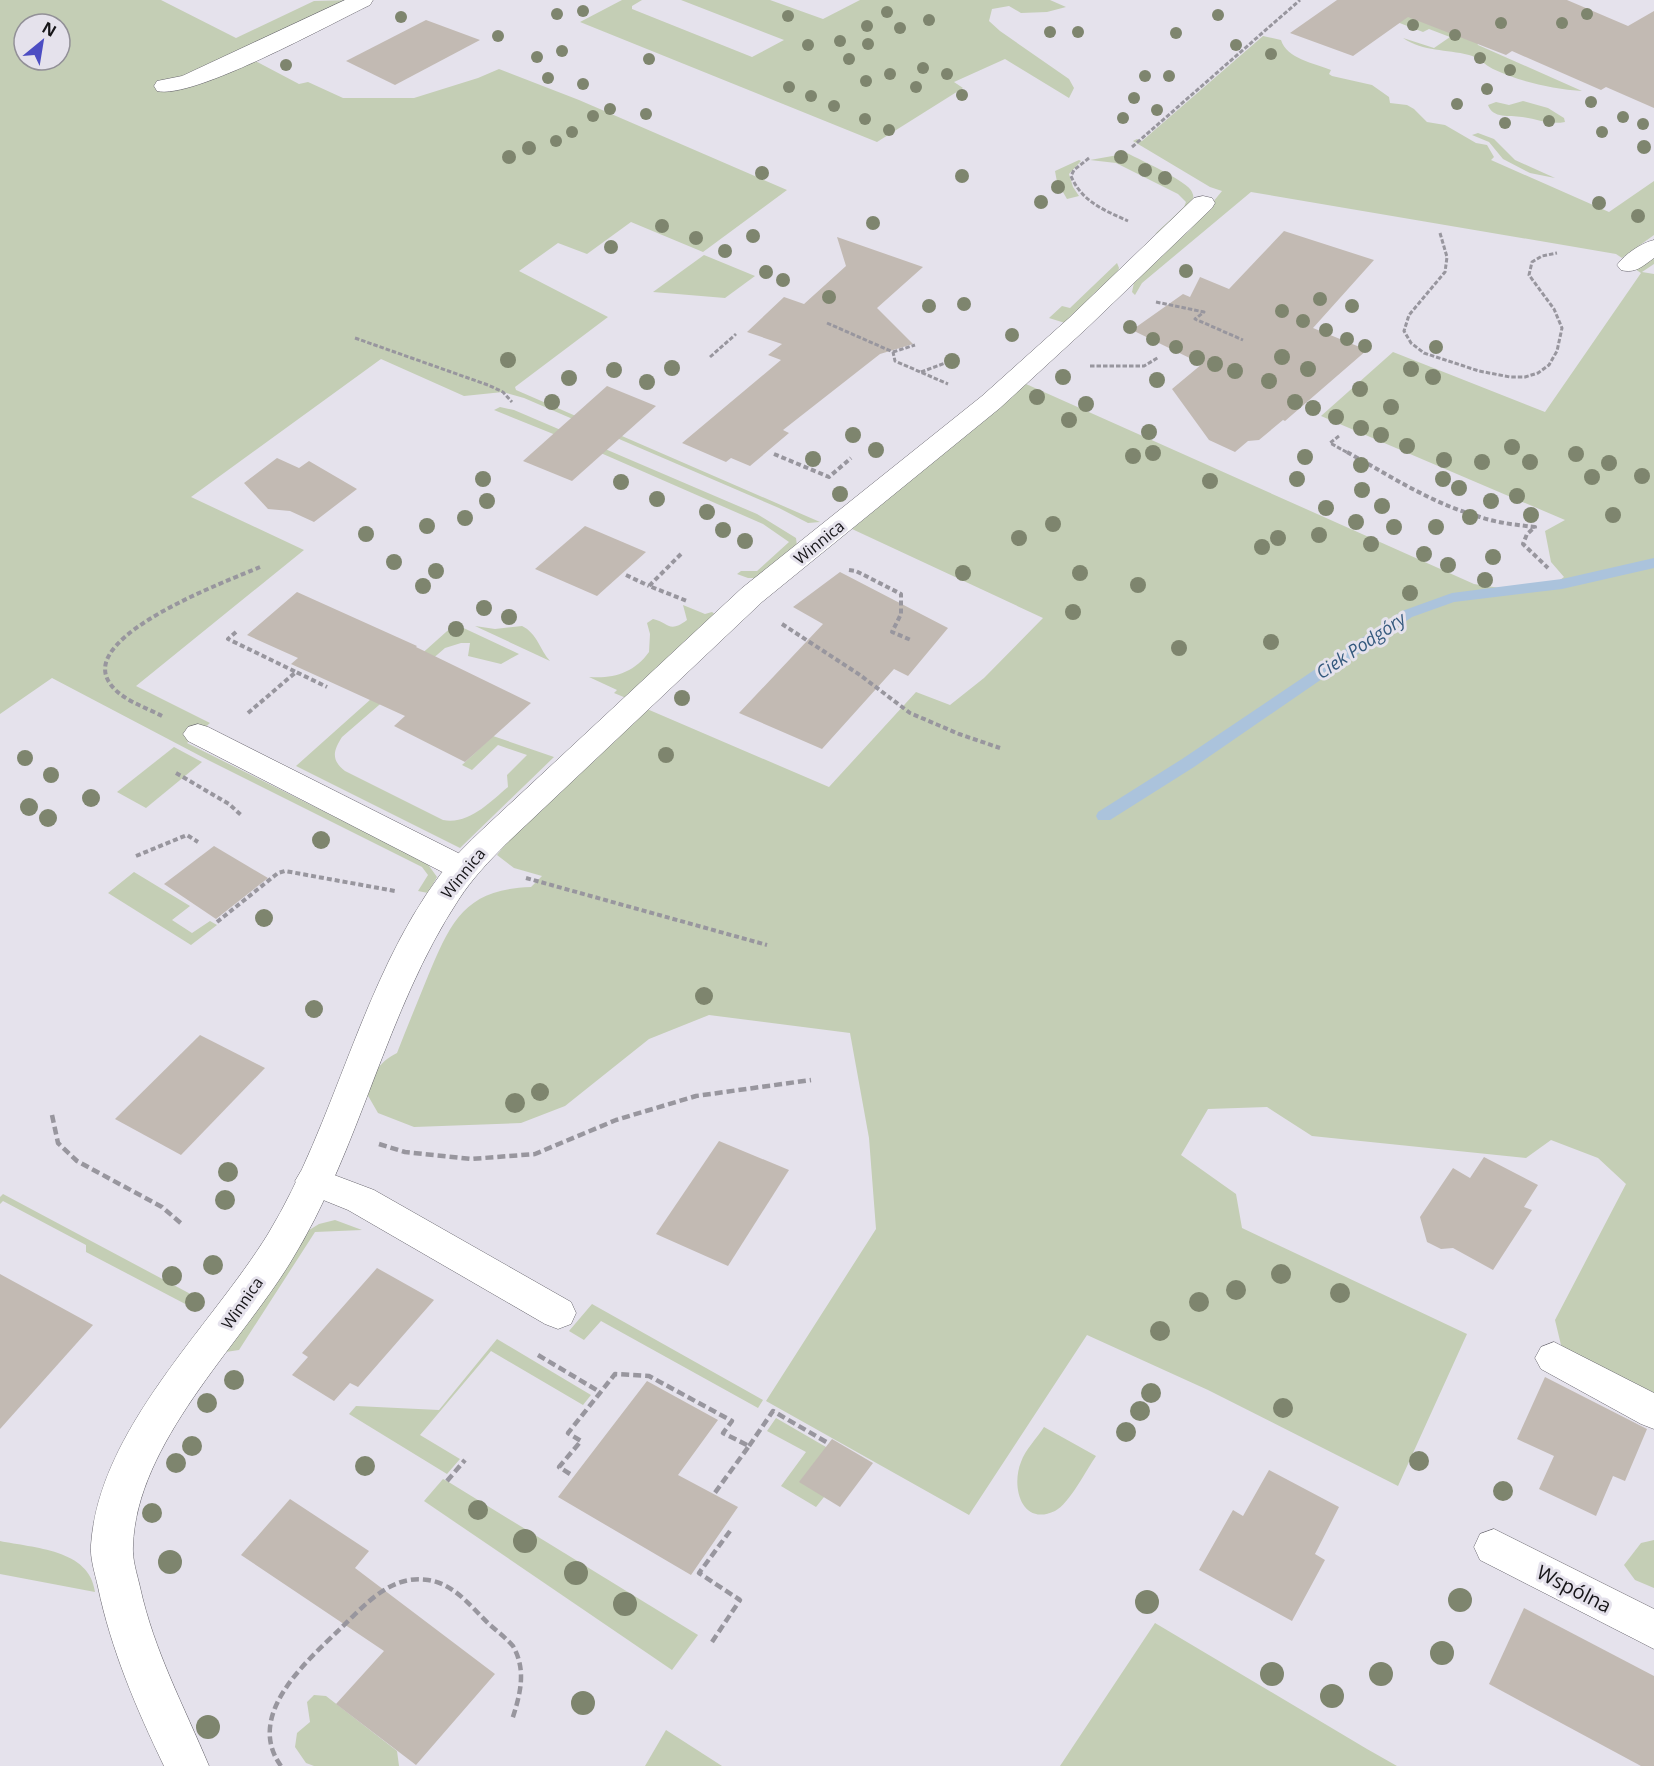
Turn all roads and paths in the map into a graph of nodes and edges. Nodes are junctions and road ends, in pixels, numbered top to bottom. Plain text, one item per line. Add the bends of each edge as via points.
1 (362, 0) edge
2 (1300, 0) edge
3 (165, 86) dead end
4 (1132, 147) dead end
5 (1089, 158) dead end
6 (1203, 203) dead end
7 (1134, 224) dead end
8 (1440, 233) dead end
9 (1654, 248) edge
10 (1557, 253) dead end
11 (1629, 266) dead end
12 (1145, 300) dead end
13 (827, 322) dead end
14 (736, 334) dead end
15 (355, 338) dead end
16 (1243, 340) dead end
17 (915, 345) dead end
18 (893, 352) junction
19 (710, 357) dead end
20 (1159, 357) dead end
21 (948, 362) dead end
22 (1089, 366) dead end
23 (920, 372) junction
24 (950, 385) dead end
25 (512, 402) dead end
26 (1339, 435) dead end
27 (774, 454) dead end
28 (851, 458) dead end
29 (807, 552) junction
30 (681, 555) dead end
31 (260, 567) dead end
32 (1548, 568) dead end
33 (626, 575) dead end
34 (649, 586) junction
35 (752, 595) junction
36 (689, 602) dead end
37 (236, 632) dead end
38 (911, 640) dead end
39 (296, 672) junction
40 (327, 687) dead end
41 (244, 716) dead end
42 (198, 734) joint
43 (1000, 748) dead end
44 (176, 773) dead end
45 (241, 815) dead end
46 (198, 842) dead end
47 (136, 856) dead end
48 (463, 869) junction
49 (526, 878) dead end
50 (405, 892) dead end
51 (217, 922) dead end
52 (767, 945) dead end
53 (811, 1080) dead end
54 (52, 1115) dead end
55 (336, 1129) junction
56 (313, 1181) junction
57 (183, 1225) dead end
58 (558, 1312) dead end
59 (1554, 1358) dead end
60 (1654, 1412) edge
61 (828, 1443) dead end
62 (749, 1446) junction
63 (465, 1460) dead end
64 (570, 1474) dead end
65 (447, 1481) dead end
66 (714, 1494) dead end
67 (730, 1531) dead end
68 (1494, 1547) dead end
69 (1654, 1630) edge
70 (712, 1642) dead end
71 (512, 1720) dead end
72 (187, 1766) edge
73 (281, 1766) edge

1 - 3 street via 188,82
2 - 4 path
5 - 7 path via 1071,176 1079,191 1097,208
6 - 29 street, Winnica via 991,402
8 - 10 path via 1447,257 1445,273 1409,315 1404,332 1411,344 1424,353 1487,375 1511,379 1527,376 1541,372 1555,358 1562,339 1560,320 1529,275 1532,262
9 - 11 lane
12 - 16 path via 1204,312 1195,319
13 - 18 path
14 - 19 path
15 - 25 path via 503,392
17 - 18 path
18 - 23 path via 895,361
20 - 22 path via 1144,366
21 - 23 path
23 - 24 path
26 - 32 path via 1330,443 1464,512 1535,527 1523,544
27 - 28 path via 829,477
29 - 35 street, Winnica
29 - 38 path via 902,594 901,614 892,632
30 - 34 path
31 - 42 path via 168,609 109,651 104,667 108,682 122,694
33 - 34 path
34 - 36 path
35 - 43 path via 765,612 909,713
35 - 48 street, Winnica
37 - 39 path via 228,639
39 - 40 path
39 - 41 path
42 - 48 lane
44 - 45 path
46 - 47 path via 187,835
48 - 55 street, Winnica via 441,900 393,992
49 - 52 path
50 - 51 path via 285,871
53 - 55 path via 696,1096 616,1120 535,1154 471,1158 405,1152
54 - 57 path via 58,1143 76,1161 162,1207
55 - 56 street, Winnica
56 - 58 lane via 362,1200
56 - 72 street, Winnica via 277,1251 146,1438 117,1510 111,1546 121,1599 139,1658
59 - 60 lane
61 - 62 path via 773,1411
62 - 64 path via 723,1433 732,1421 649,1376 615,1374 568,1433 581,1441 559,1467
62 - 66 path
63 - 65 path
67 - 70 path via 699,1573 740,1600
68 - 69 lane, Wspólna
71 - 73 path via 522,1672 515,1649 457,1592 425,1580 401,1581 380,1592 290,1677 277,1699 269,1742

